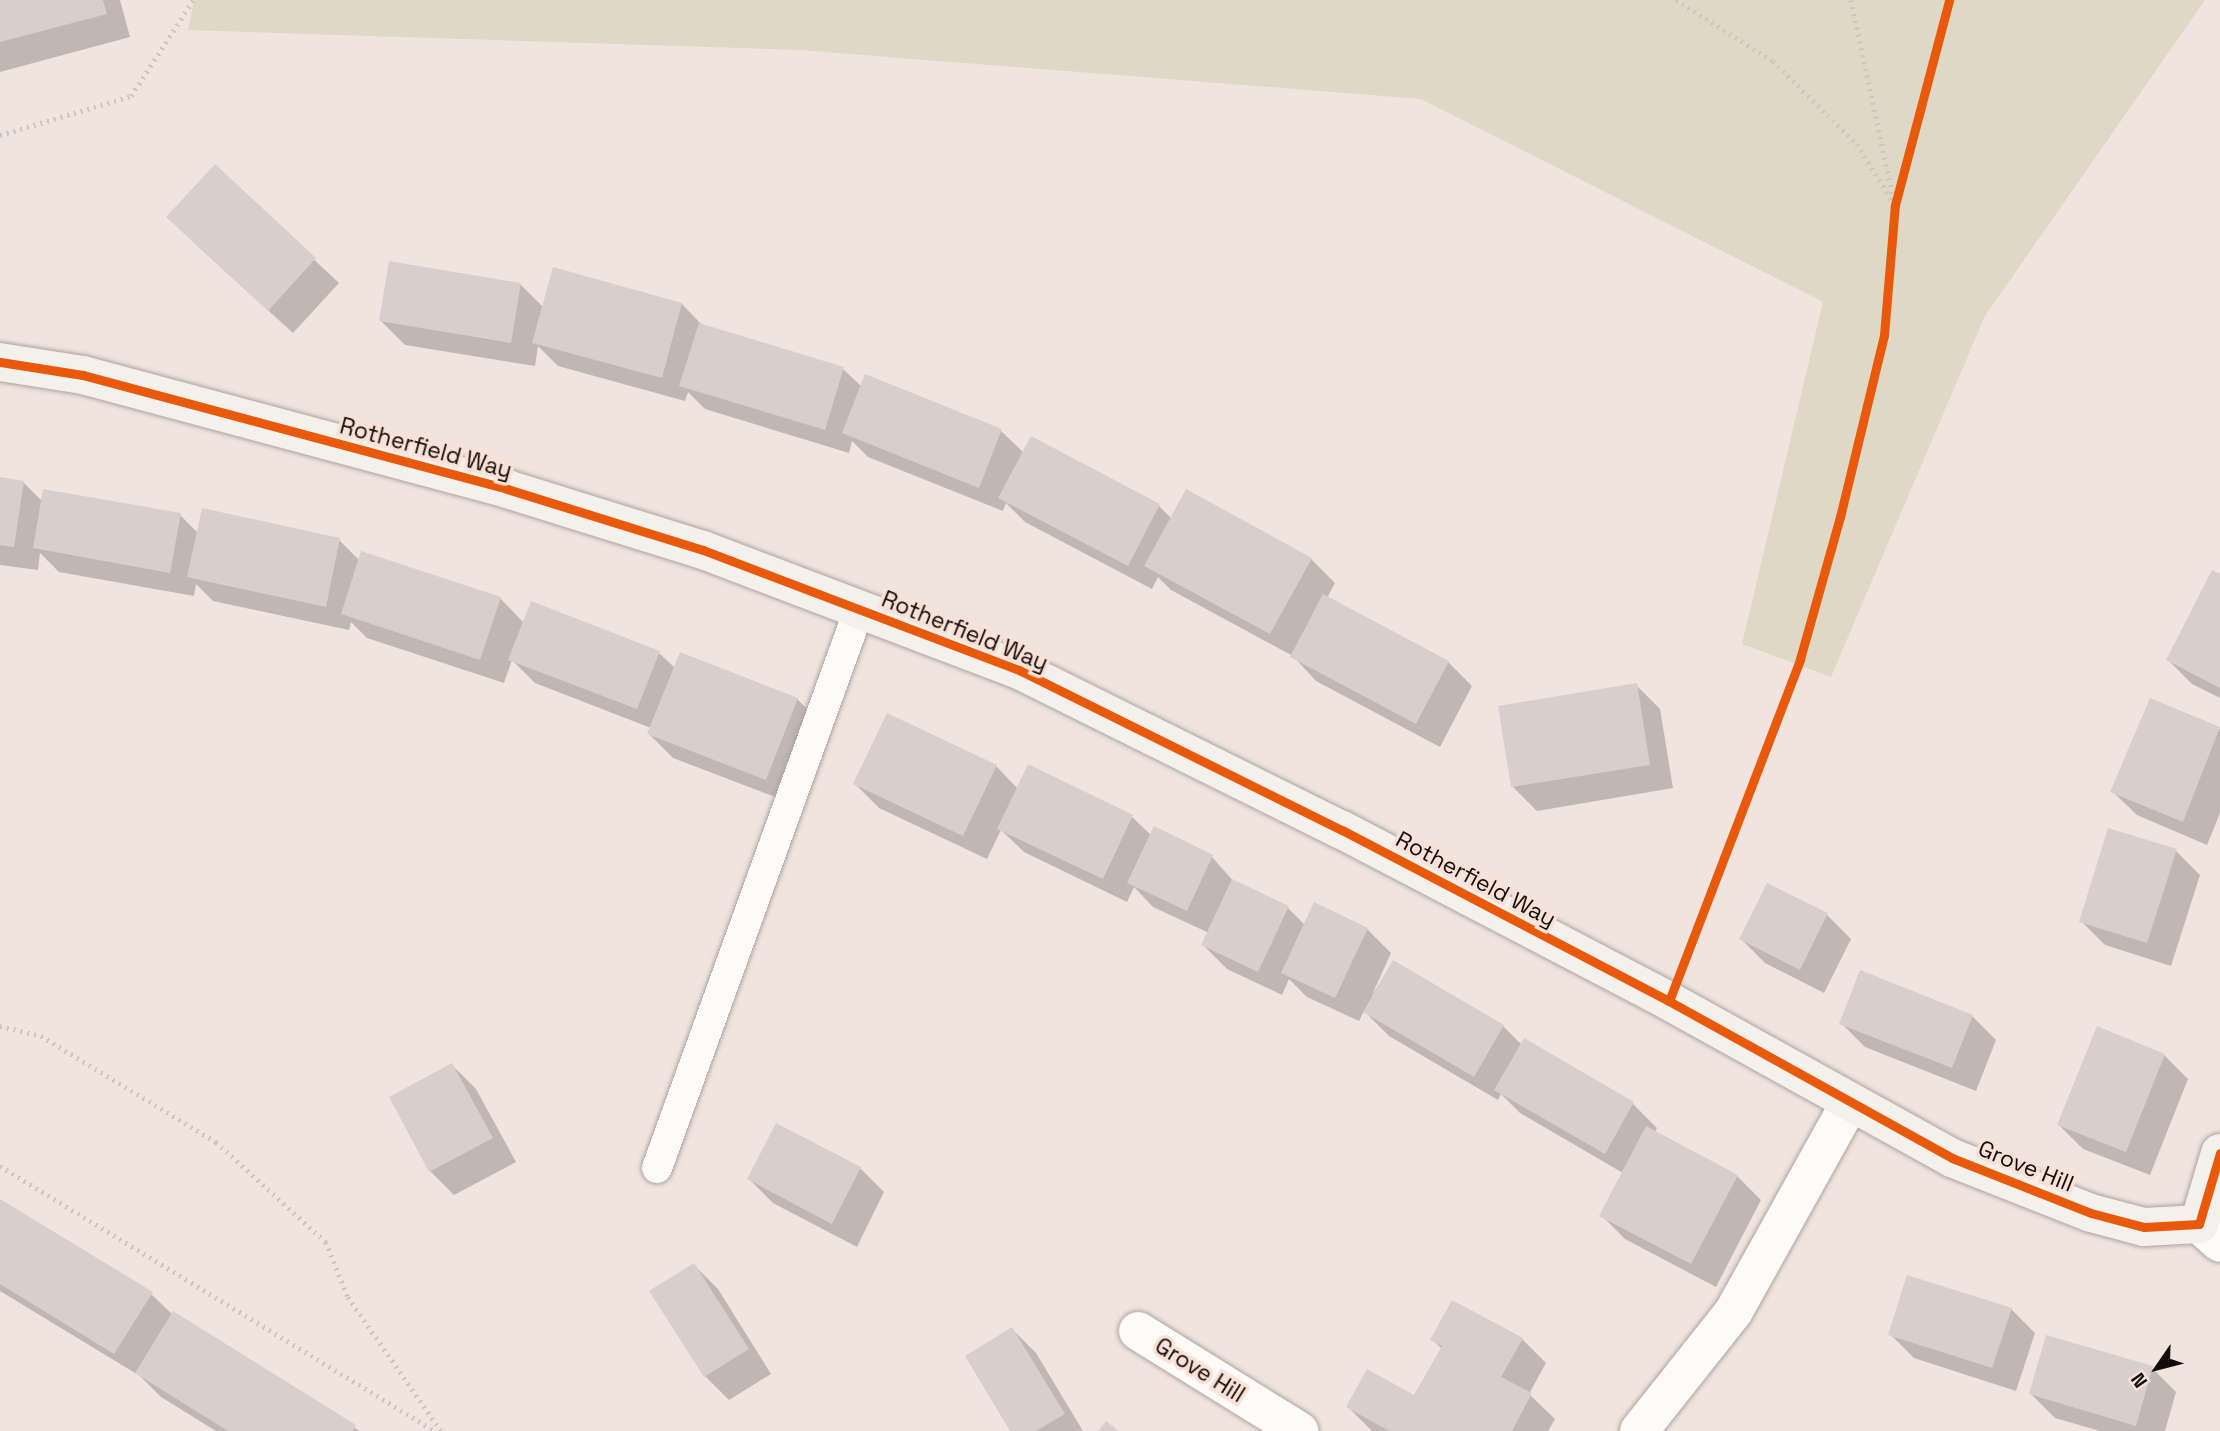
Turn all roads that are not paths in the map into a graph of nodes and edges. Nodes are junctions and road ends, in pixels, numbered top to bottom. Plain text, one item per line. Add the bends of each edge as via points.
1 (0, 362) edge
2 (859, 610) junction
3 (1849, 1104) junction
4 (2220, 1153) edge
5 (657, 1168) dead end
6 (2210, 1234) edge
7 (1138, 1331) dead end
8 (1298, 1431) edge
9 (1639, 1431) edge

1 - 2 street, Rotherfield Way via 83,375 507,489 703,550
2 - 3 street, Rotherfield Way via 1019,670 1342,830 1669,1001
2 - 5 lane
3 - 6 street, Grove Hill via 1952,1158 2091,1213 2144,1227
3 - 9 street via 1734,1311
4 - 6 street
7 - 8 street, Grove Hill

